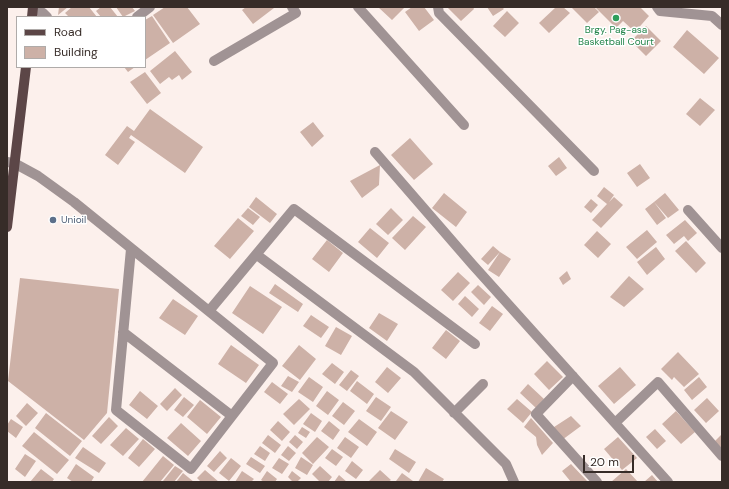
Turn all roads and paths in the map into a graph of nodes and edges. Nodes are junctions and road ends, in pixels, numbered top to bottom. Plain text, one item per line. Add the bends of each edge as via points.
1 (150, 7) edge
2 (292, 7) edge
3 (358, 7) edge
4 (438, 7) edge
5 (657, 7) edge
6 (32, 11) edge
7 (46, 16) edge
8 (138, 16) edge
9 (722, 25) edge
10 (214, 61) dead end
11 (26, 68) edge
12 (464, 125) dead end
13 (375, 152) dead end
14 (11, 163) edge
15 (594, 171) dead end
16 (688, 210) dead end
17 (7, 227) edge
18 (722, 248) edge
19 (131, 249) junction
20 (257, 255) junction
21 (209, 311) junction
22 (123, 332) junction
23 (475, 344) dead end
24 (573, 376) junction
25 (482, 384) dead end
26 (454, 413) junction
27 (232, 416) junction
28 (615, 423) junction
29 (722, 456) edge
30 (514, 482) edge
31 (597, 482) edge
32 (668, 482) edge

1 - 8 street
2 - 10 street via 296,12
3 - 12 street
4 - 15 street via 439,13
5 - 9 street via 660,10 712,16
6 - 7 street via 43,12
11 - 14 main road
13 - 24 street
14 - 17 main road
14 - 19 street via 38,176
16 - 18 street
19 - 21 street
19 - 22 street
20 - 21 street
20 - 23 street via 294,209
20 - 26 street via 414,372
21 - 27 street via 273,363
22 - 27 street
22 - 27 street via 116,410 191,469
24 - 28 street
24 - 31 street via 536,414
25 - 26 street
26 - 30 street via 506,464
28 - 29 street via 658,382
28 - 32 street

